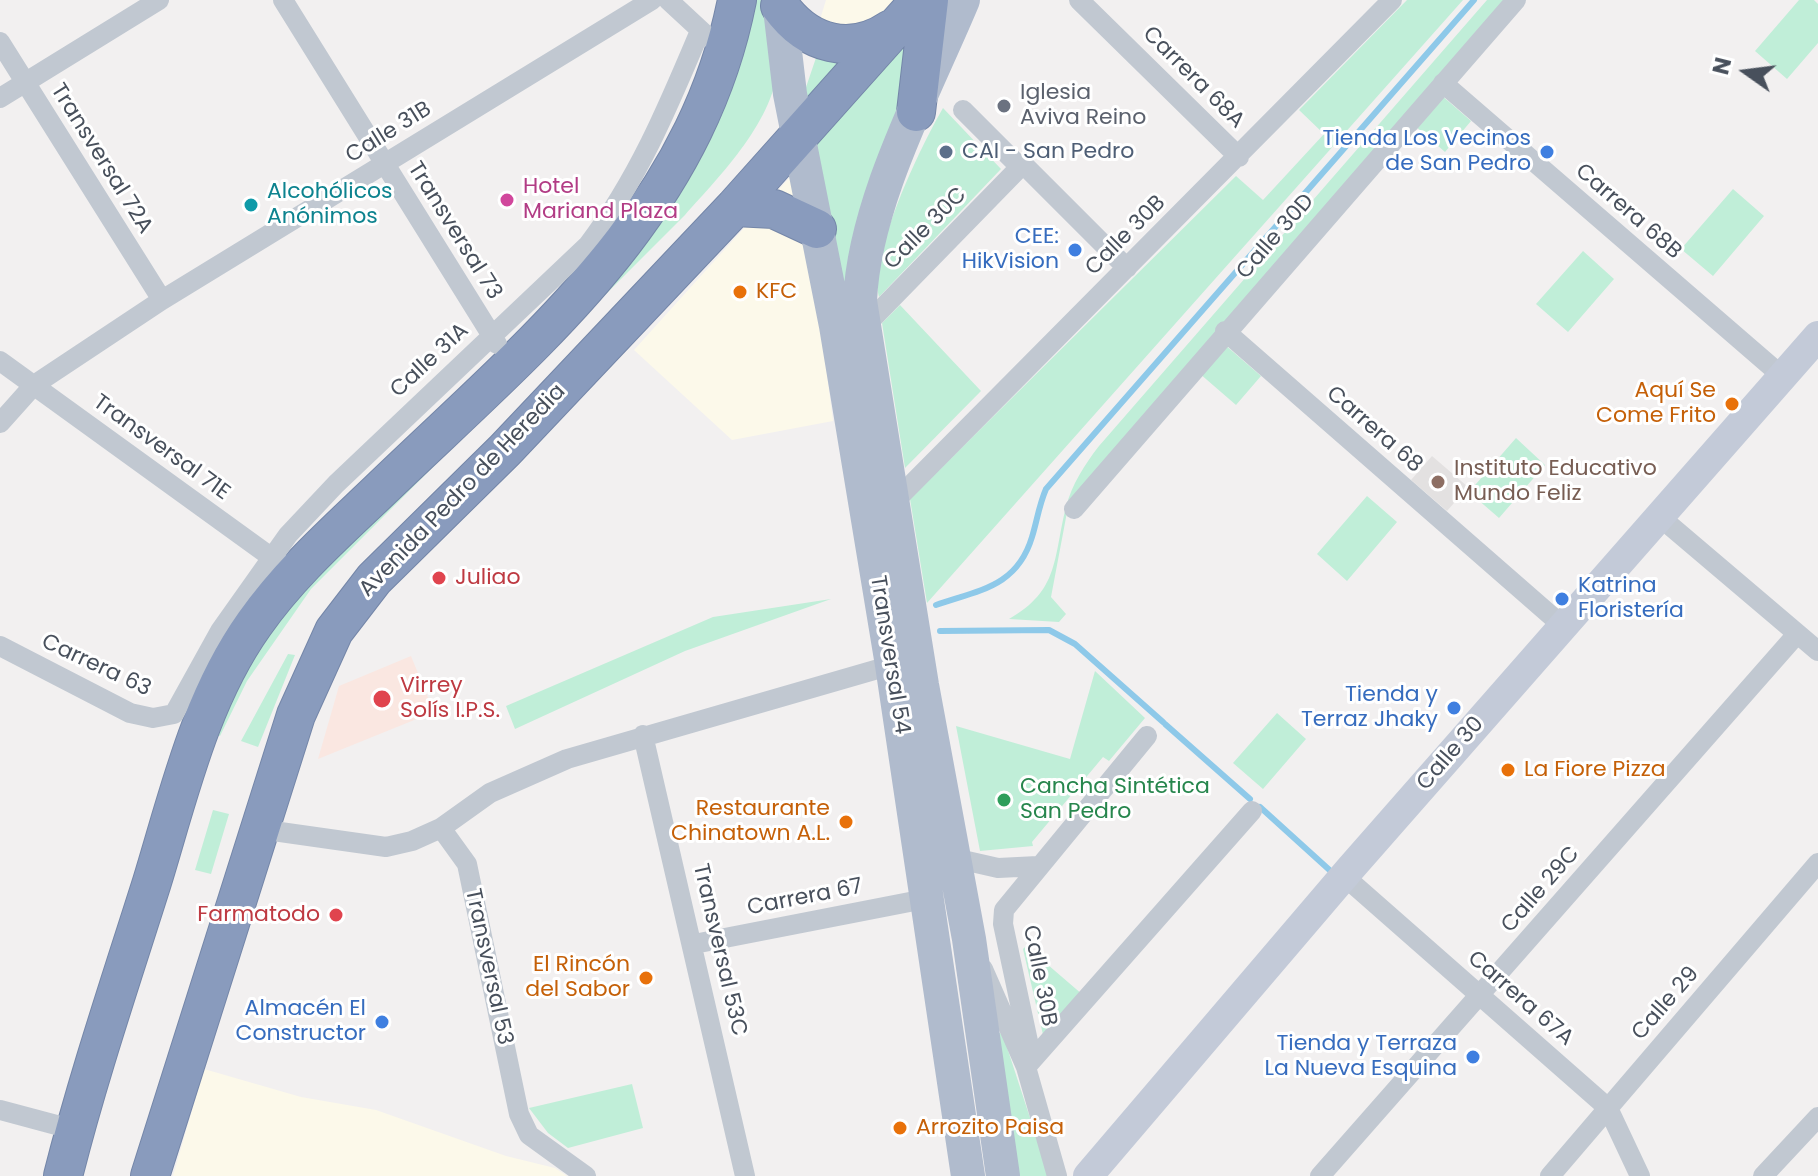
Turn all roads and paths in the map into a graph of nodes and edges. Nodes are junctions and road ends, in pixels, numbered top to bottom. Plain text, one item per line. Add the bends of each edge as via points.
1 (159, 0) edge
2 (283, 0) edge
3 (652, 0) edge
4 (668, 0) edge
5 (737, 0) edge
6 (963, 0) edge
7 (1079, 0) edge
8 (1392, 0) edge
9 (1516, 0) edge
10 (780, 3) edge
11 (916, 7) edge
12 (712, 40) junction
13 (0, 42) edge
14 (25, 82) junction
15 (1443, 83) junction
16 (0, 98) edge
17 (963, 110) dead end
18 (916, 112) junction
19 (800, 136) junction
20 (1239, 157) junction
21 (383, 164) junction
22 (1022, 166) junction
23 (735, 207) junction
24 (817, 229) junction
25 (1127, 268) junction
26 (162, 300) junction
27 (863, 328) junction
28 (1225, 331) junction
29 (1818, 336) edge
30 (501, 350) junction
31 (0, 361) edge
32 (1782, 376) junction
33 (34, 385) junction
34 (0, 423) edge
35 (892, 504) junction
36 (1074, 509) dead end
37 (1660, 517) junction
38 (282, 565) junction
39 (895, 602) junction
40 (1564, 627) junction
41 (1797, 634) junction
42 (0, 646) edge
43 (1818, 651) edge
44 (899, 657) junction
45 (187, 722) junction
46 (643, 735) junction
47 (1147, 736) dead end
48 (1252, 811) dead end
49 (260, 826) junction
50 (441, 828) junction
51 (954, 858) junction
52 (1818, 863) edge
53 (1038, 866) junction
54 (1344, 876) junction
55 (925, 899) junction
56 (969, 939) junction
57 (694, 944) junction
58 (1480, 995) junction
59 (1029, 1063) junction
60 (1608, 1108) junction
61 (0, 1110) edge
62 (1818, 1117) edge
63 (75, 1130) junction
64 (63, 1176) edge
65 (150, 1176) edge
66 (586, 1176) edge
67 (745, 1176) edge
68 (968, 1176) edge
69 (1003, 1176) edge
70 (1057, 1176) edge
71 (1088, 1176) edge
72 (1320, 1176) edge
73 (1550, 1176) edge
74 (1640, 1176) edge
75 (1763, 1176) edge

1 - 14 street
2 - 21 street, Transversal 73
3 - 21 street, Calle 31B
4 - 12 street
5 - 12 highway
6 - 18 main road, Transversal 54
7 - 20 street, Carrera 68A
8 - 20 street, Calle 30B
9 - 15 street, Calle 30D
10 - 11 highway via 802,29 848,45 862,45
10 - 19 main road, Transversal 54 via 786,75
11 - 18 highway
11 - 19 highway, Avenida Pedro de Heredia
12 - 30 highway via 700,119 664,188 588,288
13 - 14 street, Transversal 72A
14 - 16 street
14 - 26 street, Transversal 72A
15 - 28 street, Calle 30D
15 - 32 street, Carrera 68B
17 - 22 street
18 - 27 main road, Transversal 54 via 866,247
19 - 23 highway, Avenida Pedro de Heredia
19 - 24 main road, Transversal 54
20 - 25 street, Calle 30B
21 - 26 street, Calle 31B
21 - 30 street, Transversal 73
22 - 25 street
22 - 27 street, Calle 30C
23 - 24 highway via 774,209
23 - 49 highway, Avenida Pedro de Heredia via 352,605 314,669
24 - 39 main road, Transversal 54
25 - 35 street, Calle 30B
26 - 33 street, Calle 31B
27 - 35 main road, Transversal 54
28 - 36 street, Calle 30D
28 - 40 street, Carrera 68
29 - 32 street, Calle 30
30 - 38 highway
31 - 33 street, Transversal 71E
32 - 37 street, Calle 30
33 - 34 street, Calle 31B
33 - 38 street, Transversal 71E
35 - 39 main road, Transversal 54
37 - 40 street, Calle 30
37 - 41 street
38 - 45 highway via 216,688
39 - 44 main road, Transversal 54
40 - 54 street, Calle 30
41 - 43 street
41 - 58 street, Calle 29C
42 - 45 street, Carrera 63 via 130,713
44 - 46 street
44 - 51 main road, Transversal 54
44 - 55 main road, Transversal 54
45 - 63 highway via 178,799
46 - 50 street via 528,774
46 - 57 street, Transversal 53C
47 - 53 street, Calle 30B
48 - 59 street
49 - 50 street via 386,847
49 - 65 highway, Avenida Pedro de Heredia
50 - 66 street, Transversal 53 via 467,864 519,1114 529,1135
51 - 53 street via 998,868
51 - 56 main road, Transversal 54
52 - 60 street, Calle 29
53 - 59 street, Calle 30B via 1007,904 1003,924
54 - 58 street, Carrera 67A
54 - 71 street, Calle 30
55 - 57 street, Carrera 67
55 - 68 main road, Transversal 54
56 - 59 street, Transversal 54
56 - 69 main road, Transversal 54
57 - 67 street, Transversal 53C
58 - 60 street, Carrera 67A
58 - 72 street, Calle 29C
59 - 70 street, Transversal 54
60 - 73 street, Calle 29
60 - 74 street, Carrera 67A
61 - 63 street
62 - 75 street
63 - 64 highway

